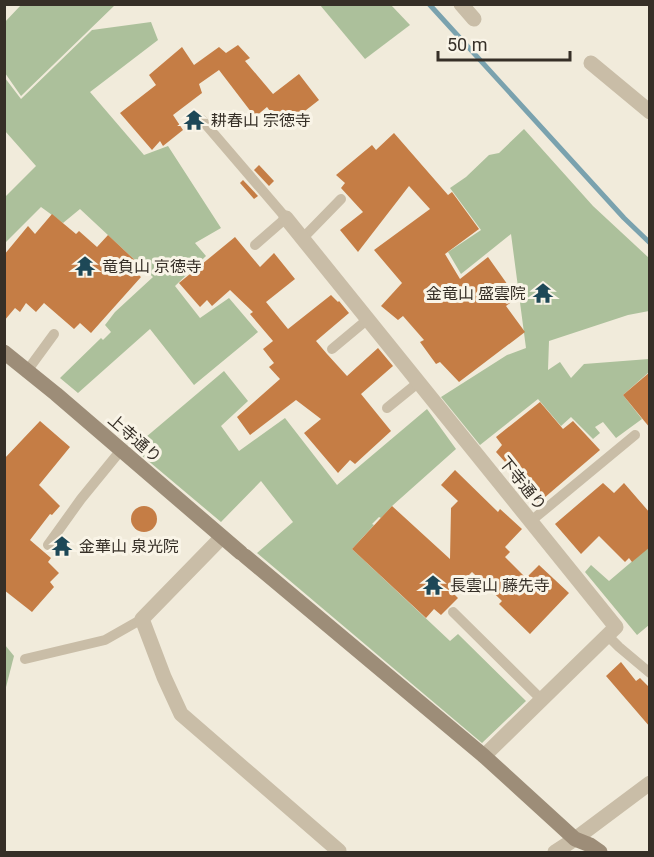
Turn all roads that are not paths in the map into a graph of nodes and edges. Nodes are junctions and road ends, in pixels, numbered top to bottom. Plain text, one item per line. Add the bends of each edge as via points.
1 (461, 4) edge
2 (474, 19) dead end
3 (591, 63) dead end
4 (650, 112) edge
5 (202, 120) dead end
6 (341, 199) dead end
7 (286, 218) junction
8 (303, 238) junction
9 (255, 245) dead end
10 (368, 319) junction
11 (54, 334) dead end
12 (332, 349) dead end
13 (4, 352) edge
14 (27, 371) junction
15 (419, 382) junction
16 (387, 408) dead end
17 (635, 435) dead end
18 (121, 450) junction
19 (531, 521) junction
20 (222, 537) junction
21 (48, 545) dead end
22 (453, 612) dead end
23 (142, 619) junction
24 (607, 635) junction
25 (25, 659) dead end
26 (650, 673) edge
27 (542, 700) junction
28 (484, 756) junction
29 (650, 783) edge
30 (575, 840) junction
31 (339, 852) edge
32 (555, 852) edge
33 (600, 852) edge

1 - 2 street
3 - 4 street
5 - 7 lane
6 - 8 lane
7 - 8 street, 下寺通り
7 - 9 lane
8 - 10 street, 下寺通り
10 - 12 lane
10 - 15 street, 下寺通り
11 - 14 lane
13 - 14 street, 上寺通り
14 - 18 street, 上寺通り
15 - 16 lane
15 - 19 street, 下寺通り
17 - 19 lane
18 - 20 street, 上寺通り
18 - 21 lane
19 - 24 street, 下寺通り via 616,627
20 - 23 street
20 - 28 street, 上寺通り
22 - 27 lane
23 - 25 lane via 105,640
23 - 31 street via 181,714
24 - 26 lane
24 - 27 street
27 - 28 street
28 - 30 street, 上寺通り
29 - 30 street
30 - 32 street
30 - 33 street, 上寺通り

